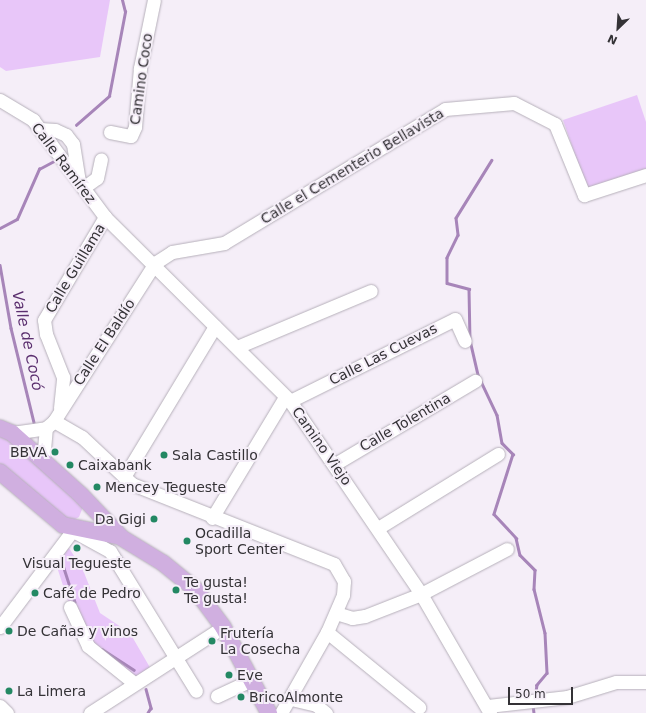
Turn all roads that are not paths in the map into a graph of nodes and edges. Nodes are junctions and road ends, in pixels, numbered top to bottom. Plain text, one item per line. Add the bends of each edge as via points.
1 (154, 0) edge
2 (0, 100) edge
3 (40, 129) junction
4 (110, 132) dead end
5 (101, 159) dead end
6 (646, 175) edge
7 (82, 186) junction
8 (104, 217) junction
9 (155, 264) junction
10 (370, 290) dead end
11 (215, 326) junction
12 (465, 341) dead end
13 (237, 347) junction
14 (475, 381) dead end
15 (288, 399) junction
16 (50, 423) junction
17 (6, 431) edge
18 (498, 454) dead end
19 (43, 461) junction
20 (335, 464) junction
21 (0, 472) edge
22 (124, 476) junction
23 (88, 504) junction
24 (212, 518) junction
25 (75, 527) junction
26 (378, 528) junction
27 (122, 538) junction
28 (508, 549) dead end
29 (421, 594) junction
30 (70, 607) dead end
31 (336, 613) junction
32 (0, 627) edge
33 (222, 627) junction
34 (327, 632) junction
35 (175, 655) junction
36 (251, 680) junction
37 (646, 682) edge
38 (134, 683) junction
39 (196, 691) dead end
40 (217, 696) dead end
41 (291, 699) junction
42 (0, 706) edge
43 (419, 707) dead end
44 (490, 709) edge
45 (8, 713) edge
46 (90, 713) edge
47 (269, 713) edge
48 (281, 713) edge
49 (326, 713) edge

1 - 4 street, Camino Coco via 140,68 135,127 131,136
2 - 3 street, Calle Ramírez via 33,120
3 - 7 street, Calle Ramírez
3 - 7 street via 61,132 73,144
5 - 7 street via 97,178
6 - 9 street, Calle el Cementerio Bellavista via 584,195 555,124 514,103 445,108 224,243 172,252
7 - 8 street, Calle Ramírez
8 - 9 street, Camino Viejo
8 - 16 street, Calle Guillama via 44,320 46,334 63,377
9 - 11 street, Camino Viejo
9 - 16 street, Calle El Baldío
10 - 13 street
11 - 13 street, Camino Viejo
11 - 22 street
12 - 15 street, Calle Las Cuevas via 455,319
13 - 15 street, Camino Viejo
14 - 20 street, Calle Tolentina
15 - 20 street, Camino Viejo
15 - 24 street
16 - 17 street
16 - 19 street, Calle Guillama
16 - 22 street via 82,437
17 - 19 main road
18 - 26 street
19 - 23 main road
20 - 26 street, Camino Viejo
21 - 25 main road via 53,519
22 - 24 street via 150,493
23 - 25 main road via 84,519
23 - 27 main road
24 - 31 street via 334,564 344,580
25 - 27 main road
25 - 32 street
25 - 35 street via 77,533 110,551
26 - 29 street, Camino Viejo
27 - 33 main road via 163,563 195,590
28 - 29 street
29 - 31 street via 365,616 352,618
29 - 44 street, Camino Viejo
30 - 38 street via 88,646
31 - 34 street
33 - 35 street
33 - 36 main road
34 - 41 street
34 - 43 street
35 - 38 street
35 - 39 street
36 - 40 street
36 - 47 main road
37 - 44 street via 616,682 567,697
38 - 46 street
41 - 48 street
41 - 49 street via 316,705
42 - 45 street

